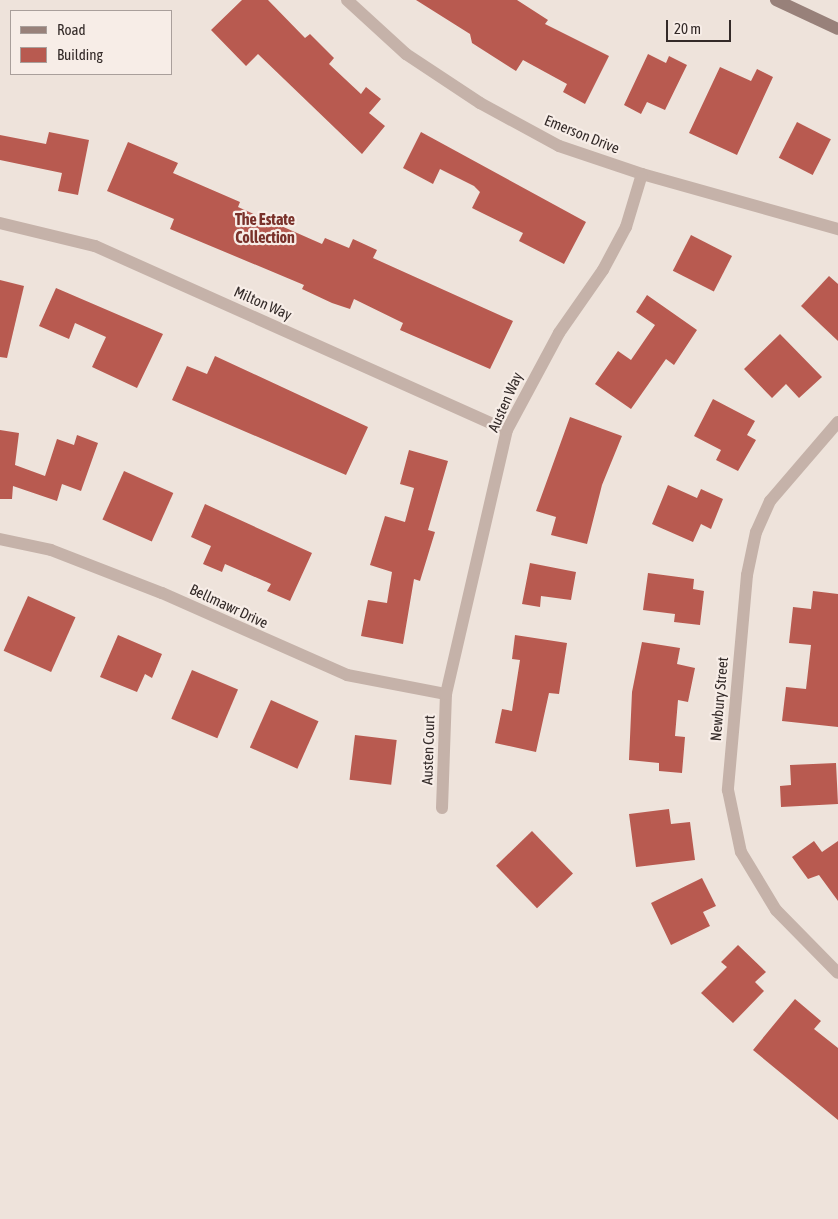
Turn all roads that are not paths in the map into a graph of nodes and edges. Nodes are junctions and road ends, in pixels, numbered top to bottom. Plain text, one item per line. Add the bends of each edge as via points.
1 (347, 0) edge
2 (776, 0) edge
3 (838, 29) edge
4 (642, 174) junction
5 (0, 223) edge
6 (838, 229) edge
7 (838, 422) edge
8 (507, 430) junction
9 (0, 539) edge
10 (446, 694) junction
11 (442, 808) dead end
12 (838, 973) edge

1 - 4 street, Emerson Drive via 406,54 480,103 559,146
2 - 3 main road
4 - 6 street, Emerson Drive
4 - 8 street, Austen Way via 626,227 603,270 559,333
5 - 8 street, Milton Way via 95,246
7 - 12 street, Newbury Street via 770,501 756,532 747,575 728,790 741,852 776,910
8 - 10 street, Austen Way
9 - 10 street, Bellmawr Drive via 50,550 145,587 347,675
10 - 11 street, Austen Court

